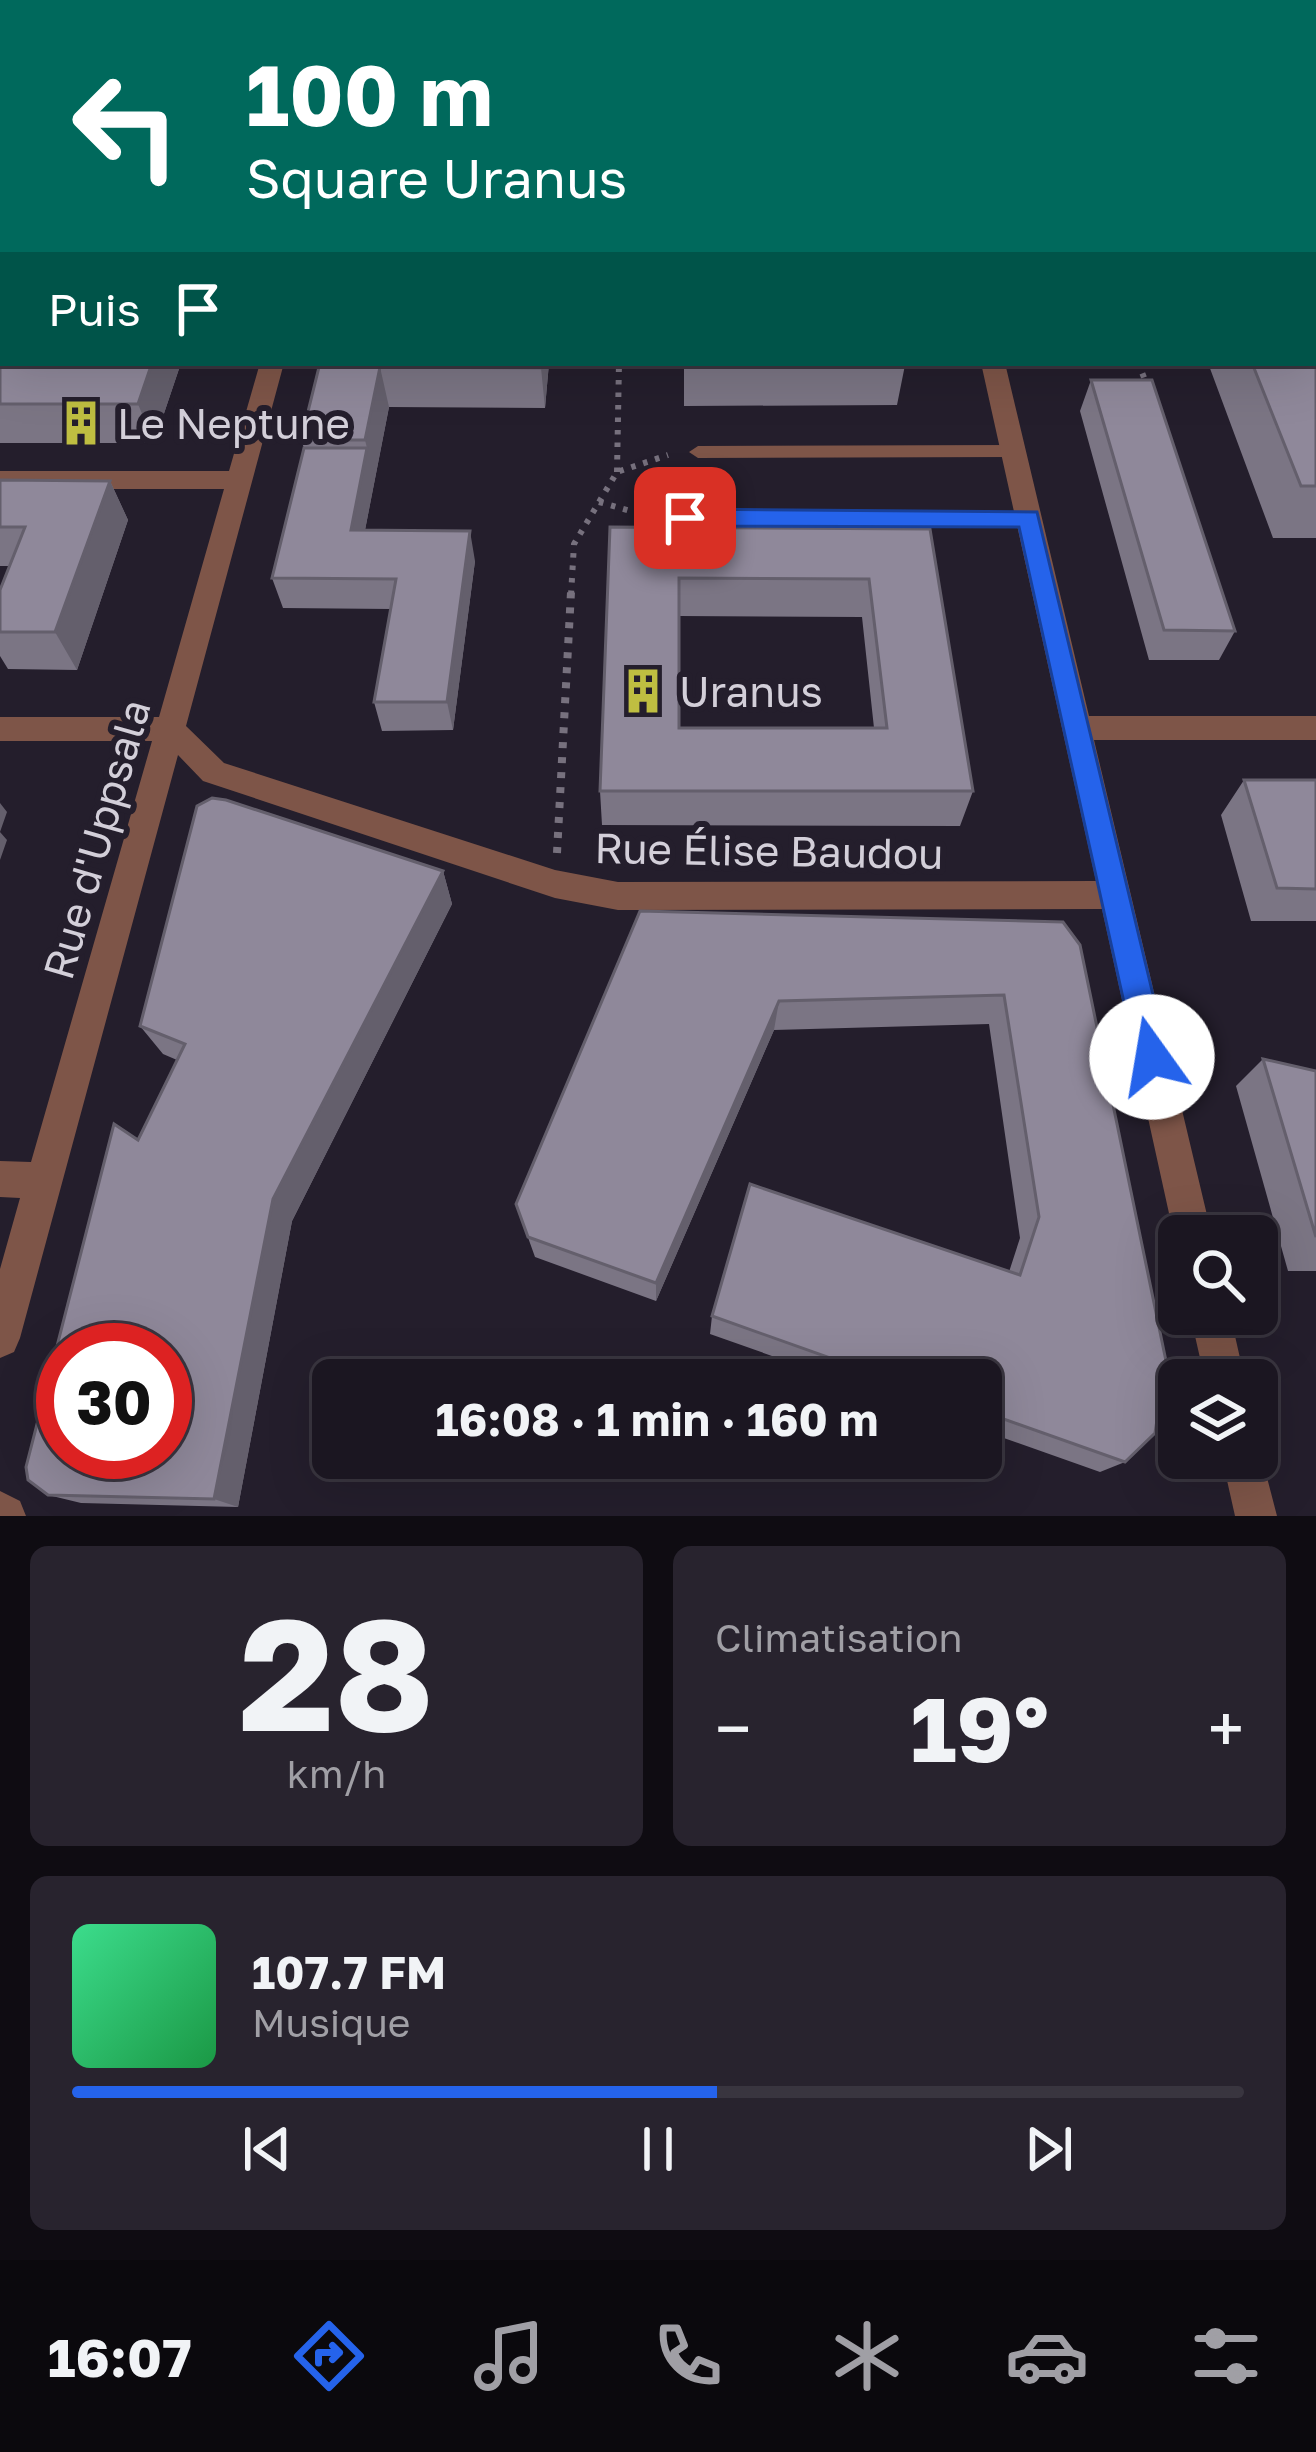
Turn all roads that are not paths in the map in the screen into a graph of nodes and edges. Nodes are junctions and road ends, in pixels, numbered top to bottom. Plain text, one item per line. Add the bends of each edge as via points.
1 (271, 366) edge
2 (994, 366) edge
3 (1013, 451) junction
4 (698, 452) road end
5 (0, 480) edge
6 (240, 480) junction
7 (685, 518) road end
8 (1029, 518) junction
9 (1076, 728) junction
10 (1316, 728) edge
11 (0, 729) edge
12 (170, 729) junction
13 (1114, 896) junction
14 (0, 1179) edge
15 (44, 1180) junction
16 (1187, 1215) edge
17 (0, 1338) edge
18 (1248, 1479) edge
19 (1256, 1516) edge

1 - 6 street, Rue d'Uppsala
2 - 3 street
3 - 4 lane
3 - 8 street
5 - 6 street
6 - 12 street, Rue d'Uppsala
7 - 8 lane
8 - 9 street
9 - 10 street
9 - 13 street
11 - 12 street
12 - 13 street, Rue Élise Baudou via 214,772 555,884 618,896
12 - 15 street, Rue d'Uppsala
13 - 16 street
14 - 15 street
15 - 17 street, Rue d'Uppsala
18 - 19 street

